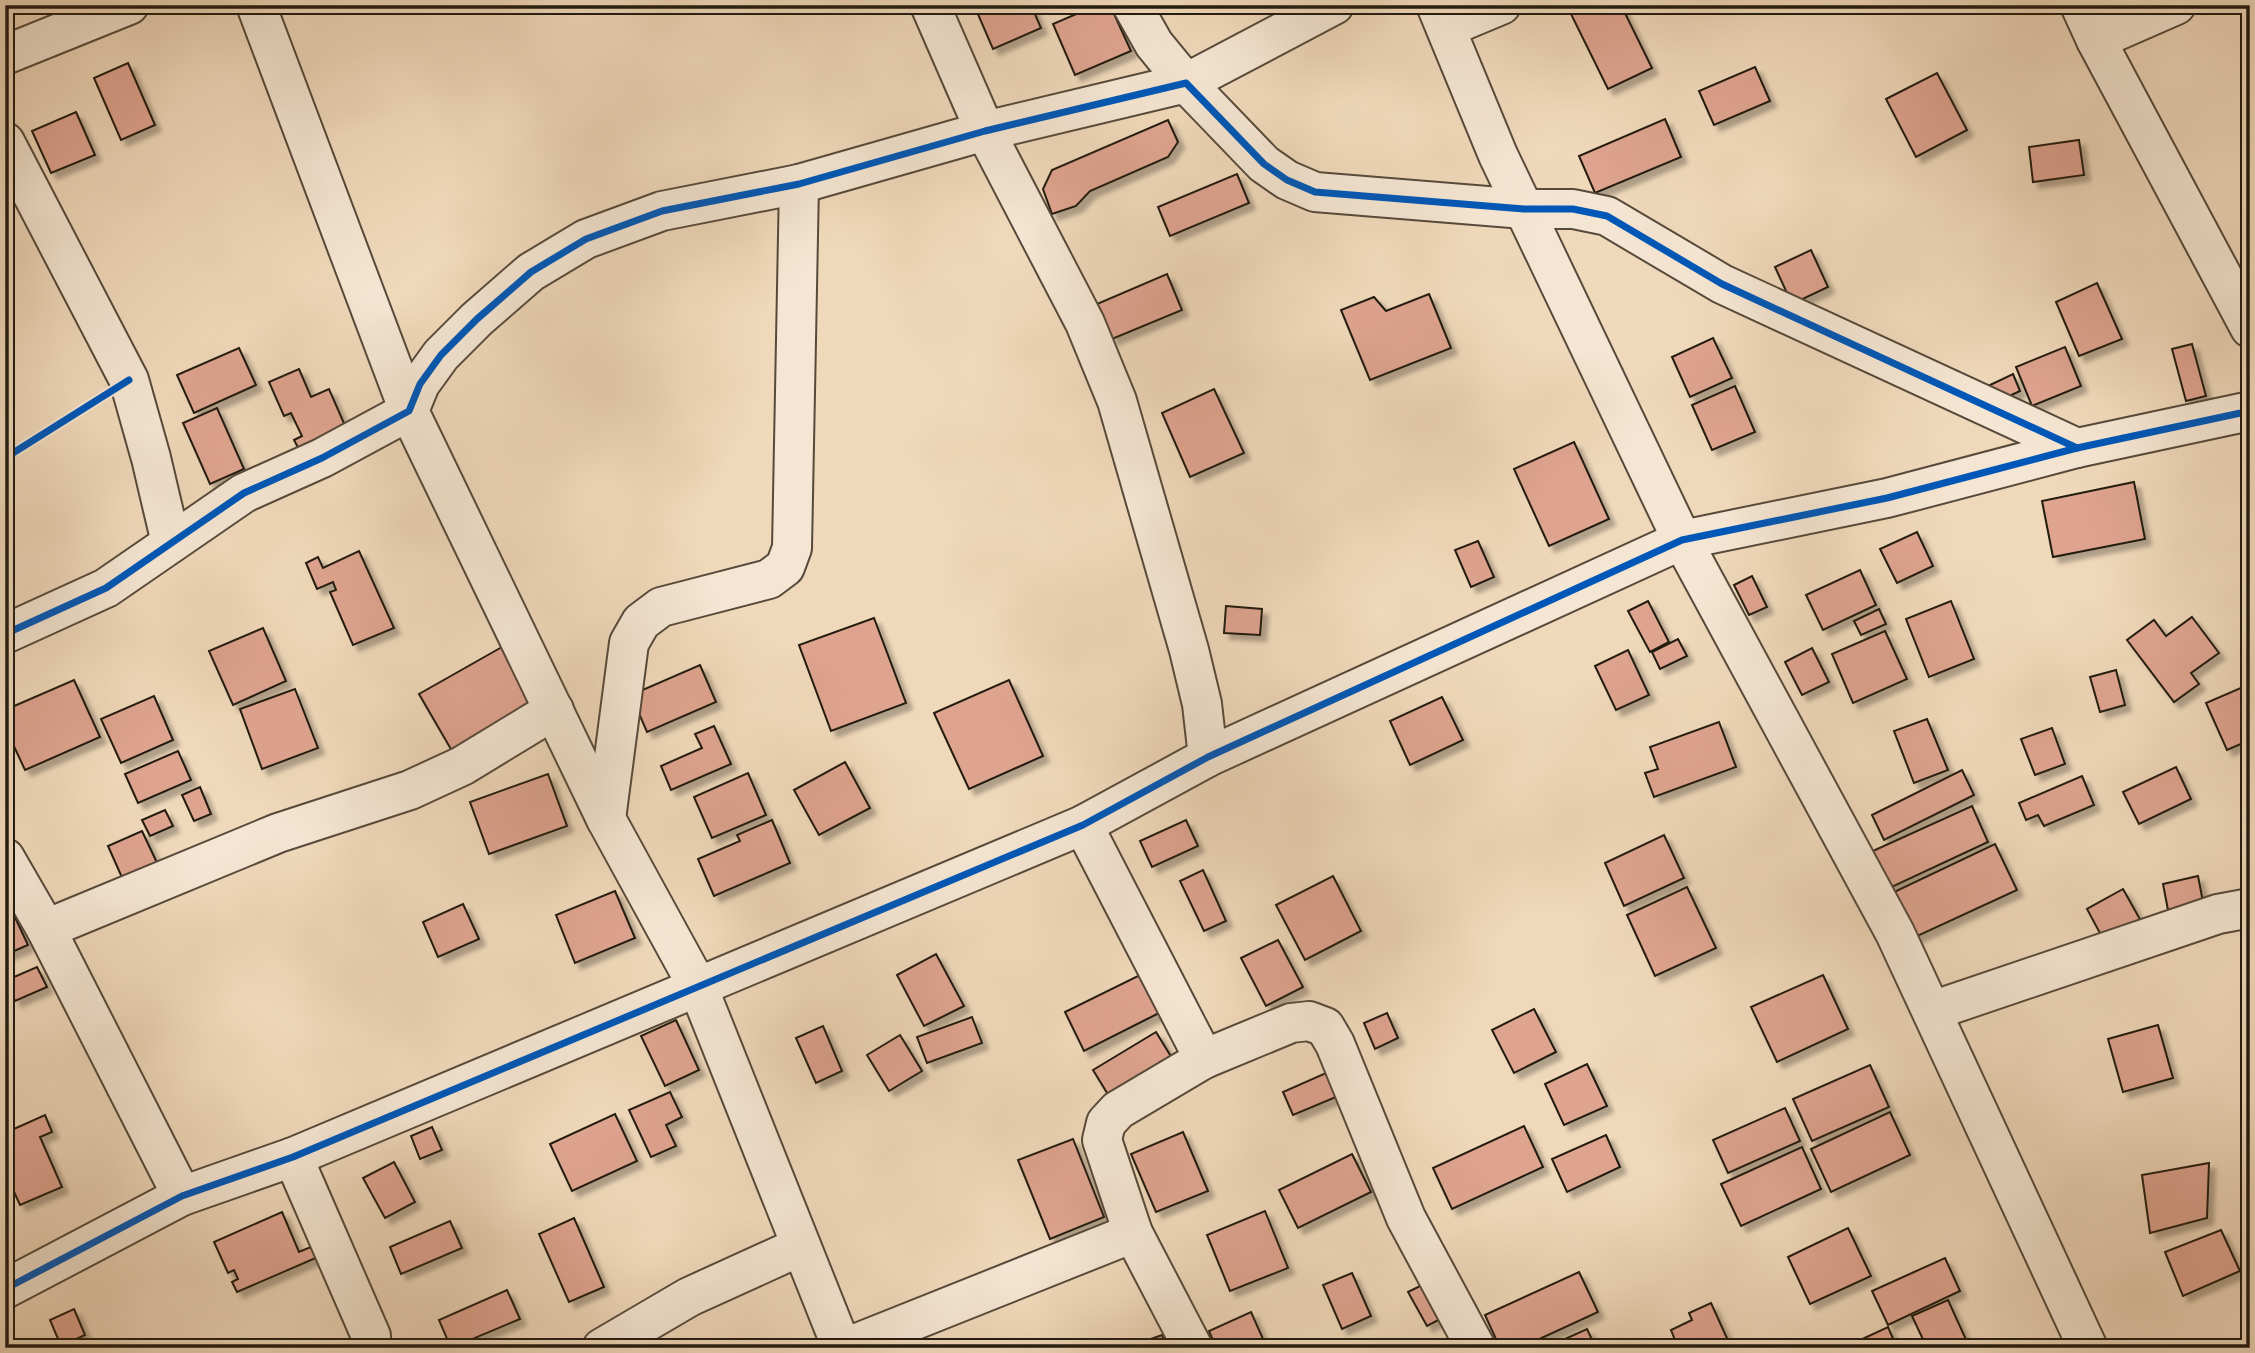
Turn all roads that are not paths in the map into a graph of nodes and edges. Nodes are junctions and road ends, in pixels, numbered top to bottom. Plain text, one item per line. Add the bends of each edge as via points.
1 (129, 5) edge
2 (256, 5) edge
3 (930, 5) edge
4 (1132, 5) edge
5 (1334, 5) edge
6 (1501, 5) edge
7 (2080, 5) edge
8 (2176, 5) edge
9 (1441, 17) edge
10 (2096, 40) junction
11 (5, 55) edge
12 (1186, 83) junction
13 (985, 131) junction
14 (5, 142) edge
15 (799, 184) junction
16 (1524, 209) junction
17 (2250, 328) edge
18 (409, 411) junction
19 (2250, 411) edge
20 (2077, 449) junction
21 (1682, 540) junction
22 (171, 544) junction
23 (5, 634) edge
24 (554, 710) junction
25 (1208, 757) junction
26 (606, 818) junction
27 (1083, 825) junction
28 (5, 858) edge
29 (2250, 908) edge
30 (46, 929) junction
31 (698, 987) junction
32 (1932, 1011) junction
33 (1204, 1059) junction
34 (293, 1157) junction
35 (182, 1196) junction
36 (1133, 1233) junction
37 (802, 1246) junction
38 (5, 1289) edge
39 (639, 1336) edge
40 (377, 1344) edge
41 (602, 1348) edge
42 (843, 1348) edge
43 (1193, 1348) edge
44 (1476, 1348) edge
45 (2088, 1348) edge

1 - 11 street
2 - 18 street
3 - 13 street
4 - 12 street via 1154,44
5 - 12 street
6 - 9 street
7 - 10 street
8 - 10 street
9 - 16 street
10 - 17 street
12 - 13 street
12 - 16 street via 1264,164 1315,192
13 - 15 street
13 - 25 street via 1085,323 1117,401 1189,650
14 - 22 street via 129,380
15 - 18 street via 662,211 586,239 531,272 477,319 441,355 420,384
15 - 26 street via 792,548 785,567 769,579 661,607 641,622 629,643
16 - 20 street via 1573,209 1606,216 1722,284
16 - 21 street
18 - 22 street via 244,493
18 - 24 street
19 - 20 street
20 - 21 street via 1886,498
21 - 25 street
21 - 32 street via 1895,933
22 - 23 street via 106,588
24 - 26 street
24 - 30 street via 462,766 410,790 278,833
25 - 27 street
26 - 31 street
27 - 31 street
27 - 33 street
28 - 30 street
29 - 32 street via 2218,914
30 - 35 street
31 - 34 street
31 - 37 street
32 - 45 street
33 - 36 street via 1118,1110 1106,1123 1102,1140
33 - 44 street via 1292,1023 1309,1021 1325,1027 1406,1218
34 - 35 street
34 - 40 street
35 - 38 street
36 - 42 street
36 - 43 street
37 - 39 street via 689,1297
37 - 42 street
39 - 41 street

